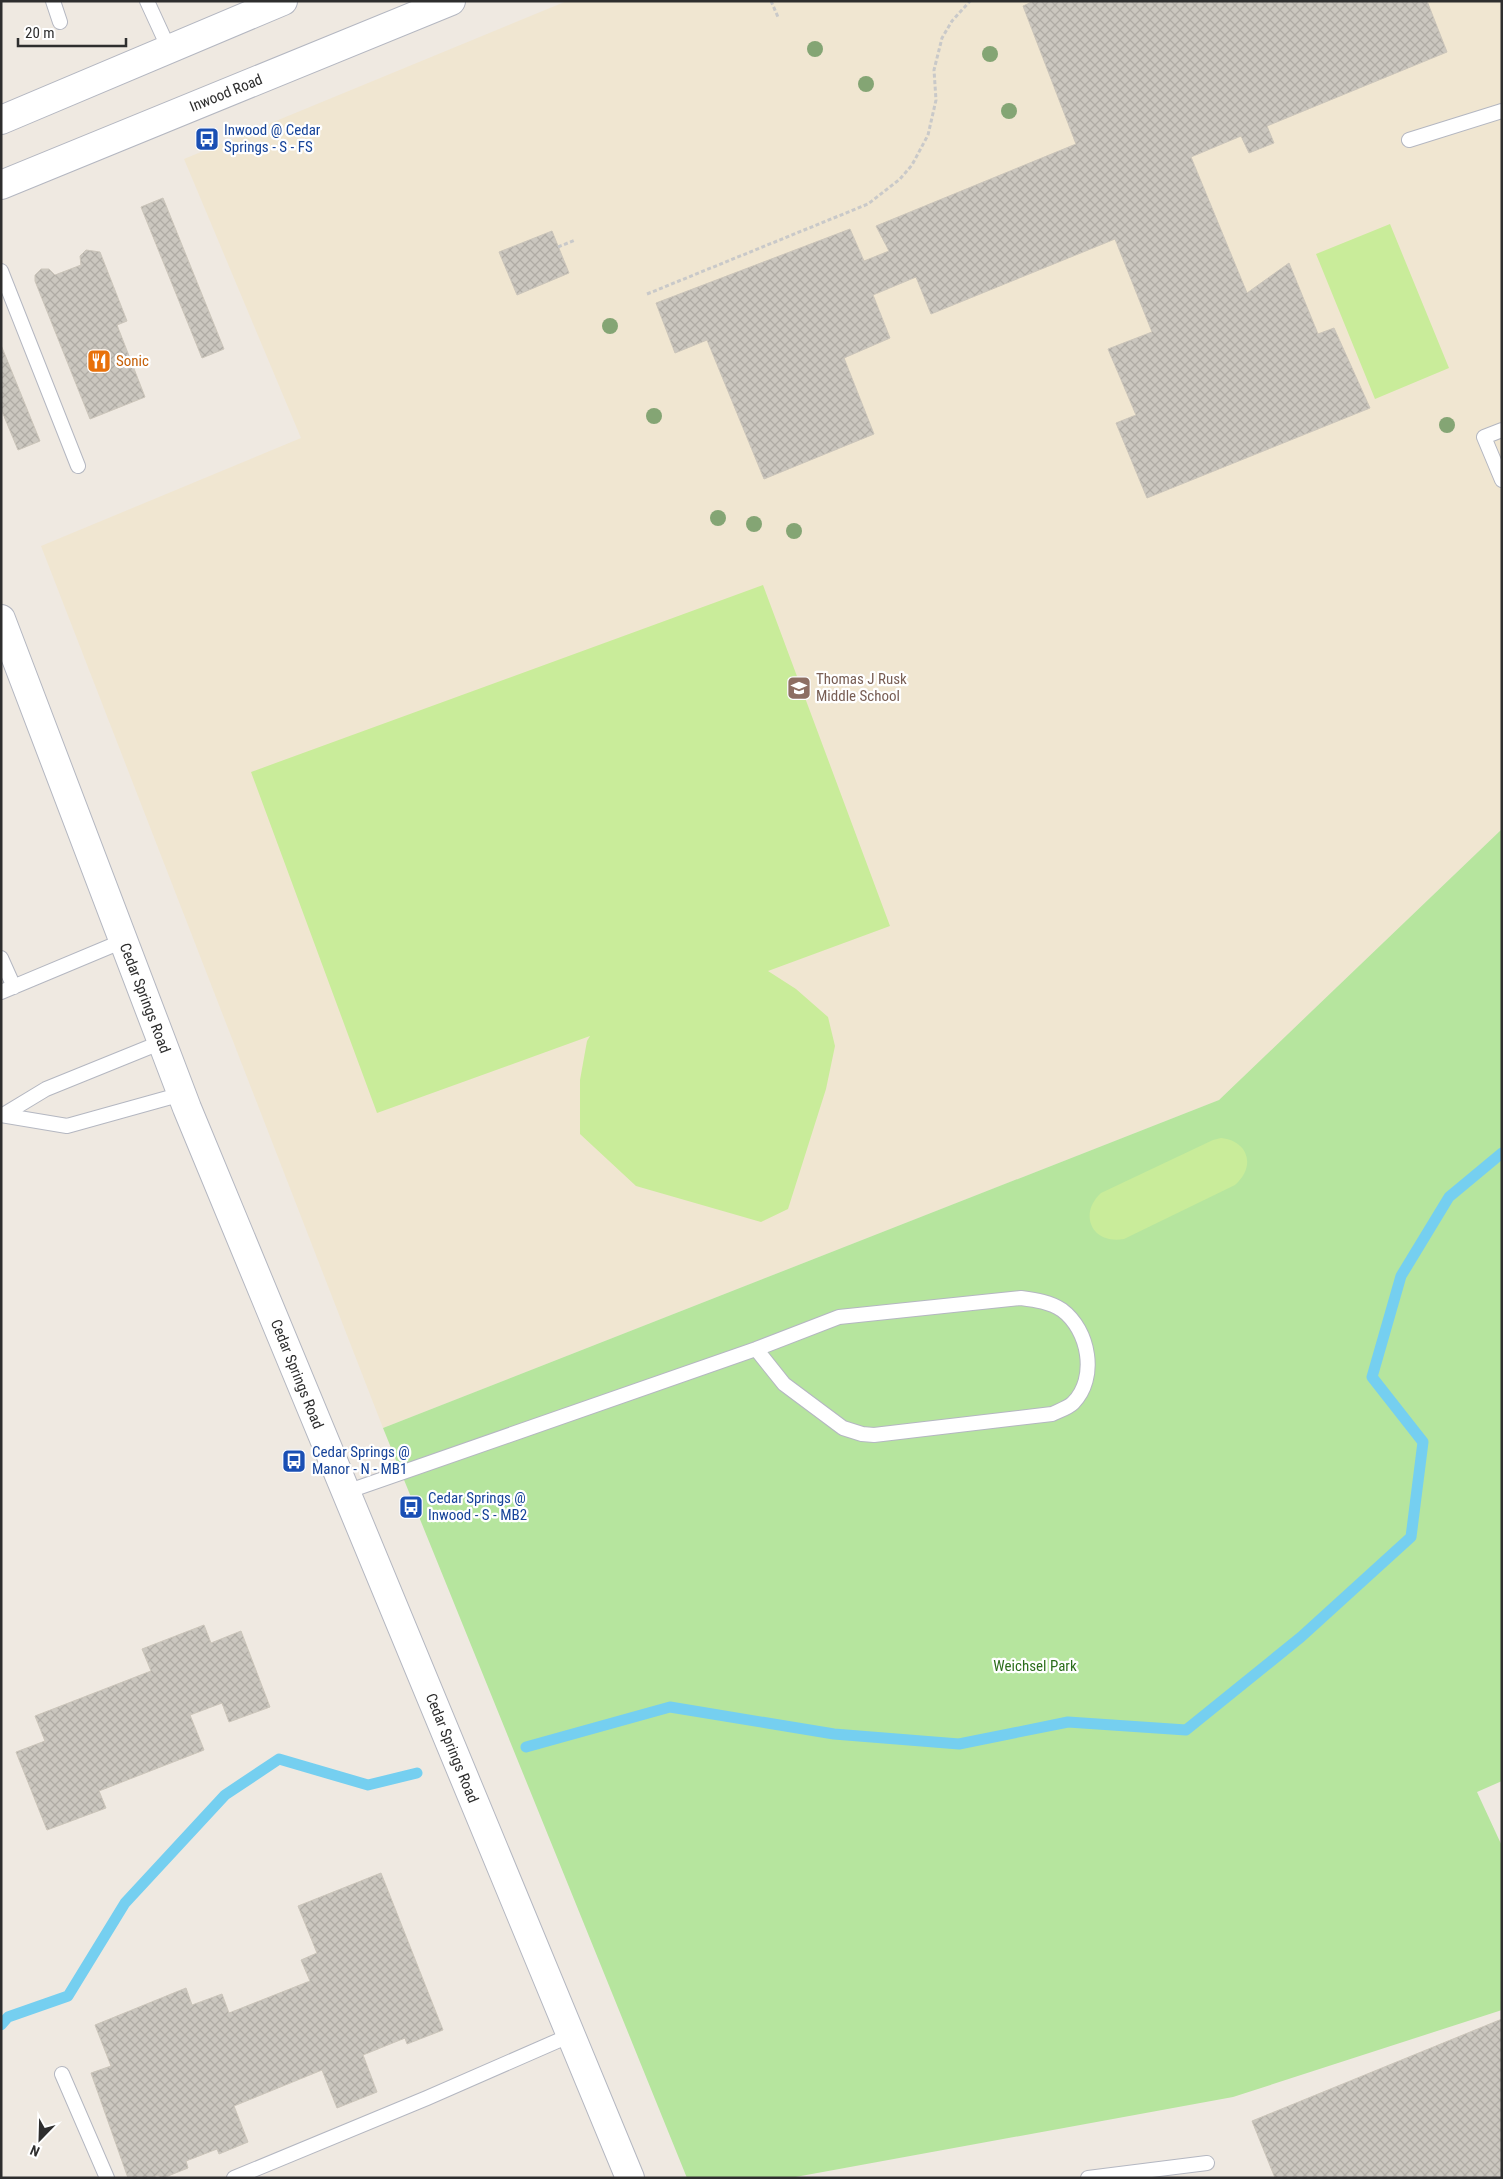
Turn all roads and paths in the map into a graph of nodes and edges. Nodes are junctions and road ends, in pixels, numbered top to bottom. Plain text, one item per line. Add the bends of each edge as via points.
1 (53, 1) edge
2 (147, 1) edge
3 (283, 1) edge
4 (451, 1) edge
5 (771, 1) edge
6 (970, 1) edge
7 (778, 18) dead end
8 (60, 22) dead end
9 (169, 49) junction
10 (1502, 111) edge
11 (1, 120) edge
12 (1409, 140) dead end
13 (1, 185) edge
14 (575, 240) dead end
15 (558, 247) dead end
16 (1, 271) edge
17 (647, 294) dead end
18 (1502, 430) edge
19 (78, 466) dead end
20 (1502, 480) edge
21 (1, 620) edge
22 (123, 941) junction
23 (1, 958) edge
24 (8, 990) edge
25 (162, 1042) junction
26 (182, 1094) junction
27 (2, 1115) edge
28 (756, 1349) junction
29 (346, 1492) junction
30 (571, 2035) junction
31 (62, 2074) dead end
32 (1207, 2163) dead end
33 (107, 2178) edge
34 (234, 2178) edge
35 (630, 2178) edge
36 (1088, 2178) edge

1 - 8 lane
2 - 9 lane
3 - 9 main road
4 - 13 main road, Inwood Road
5 - 7 path
6 - 17 path via 942,38 934,70 936,100 928,135 900,180 868,204
9 - 11 main road
10 - 12 lane
14 - 15 path
16 - 19 lane
18 - 20 lane via 1484,437
21 - 22 main road, Cedar Springs Road
22 - 24 lane
22 - 25 main road, Cedar Springs Road
23 - 24 lane
25 - 26 main road, Cedar Springs Road
25 - 27 lane via 46,1089
26 - 27 lane via 67,1126
26 - 29 main road, Cedar Springs Road
28 - 28 lane via 784,1384 843,1428 862,1434 1052,1414 1072,1404 1085,1386 1085,1344 1076,1325 1061,1310 1042,1301 1021,1298 839,1317
28 - 29 lane
29 - 30 main road, Cedar Springs Road
30 - 34 lane
30 - 35 main road, Cedar Springs Road
31 - 33 lane
32 - 36 lane

